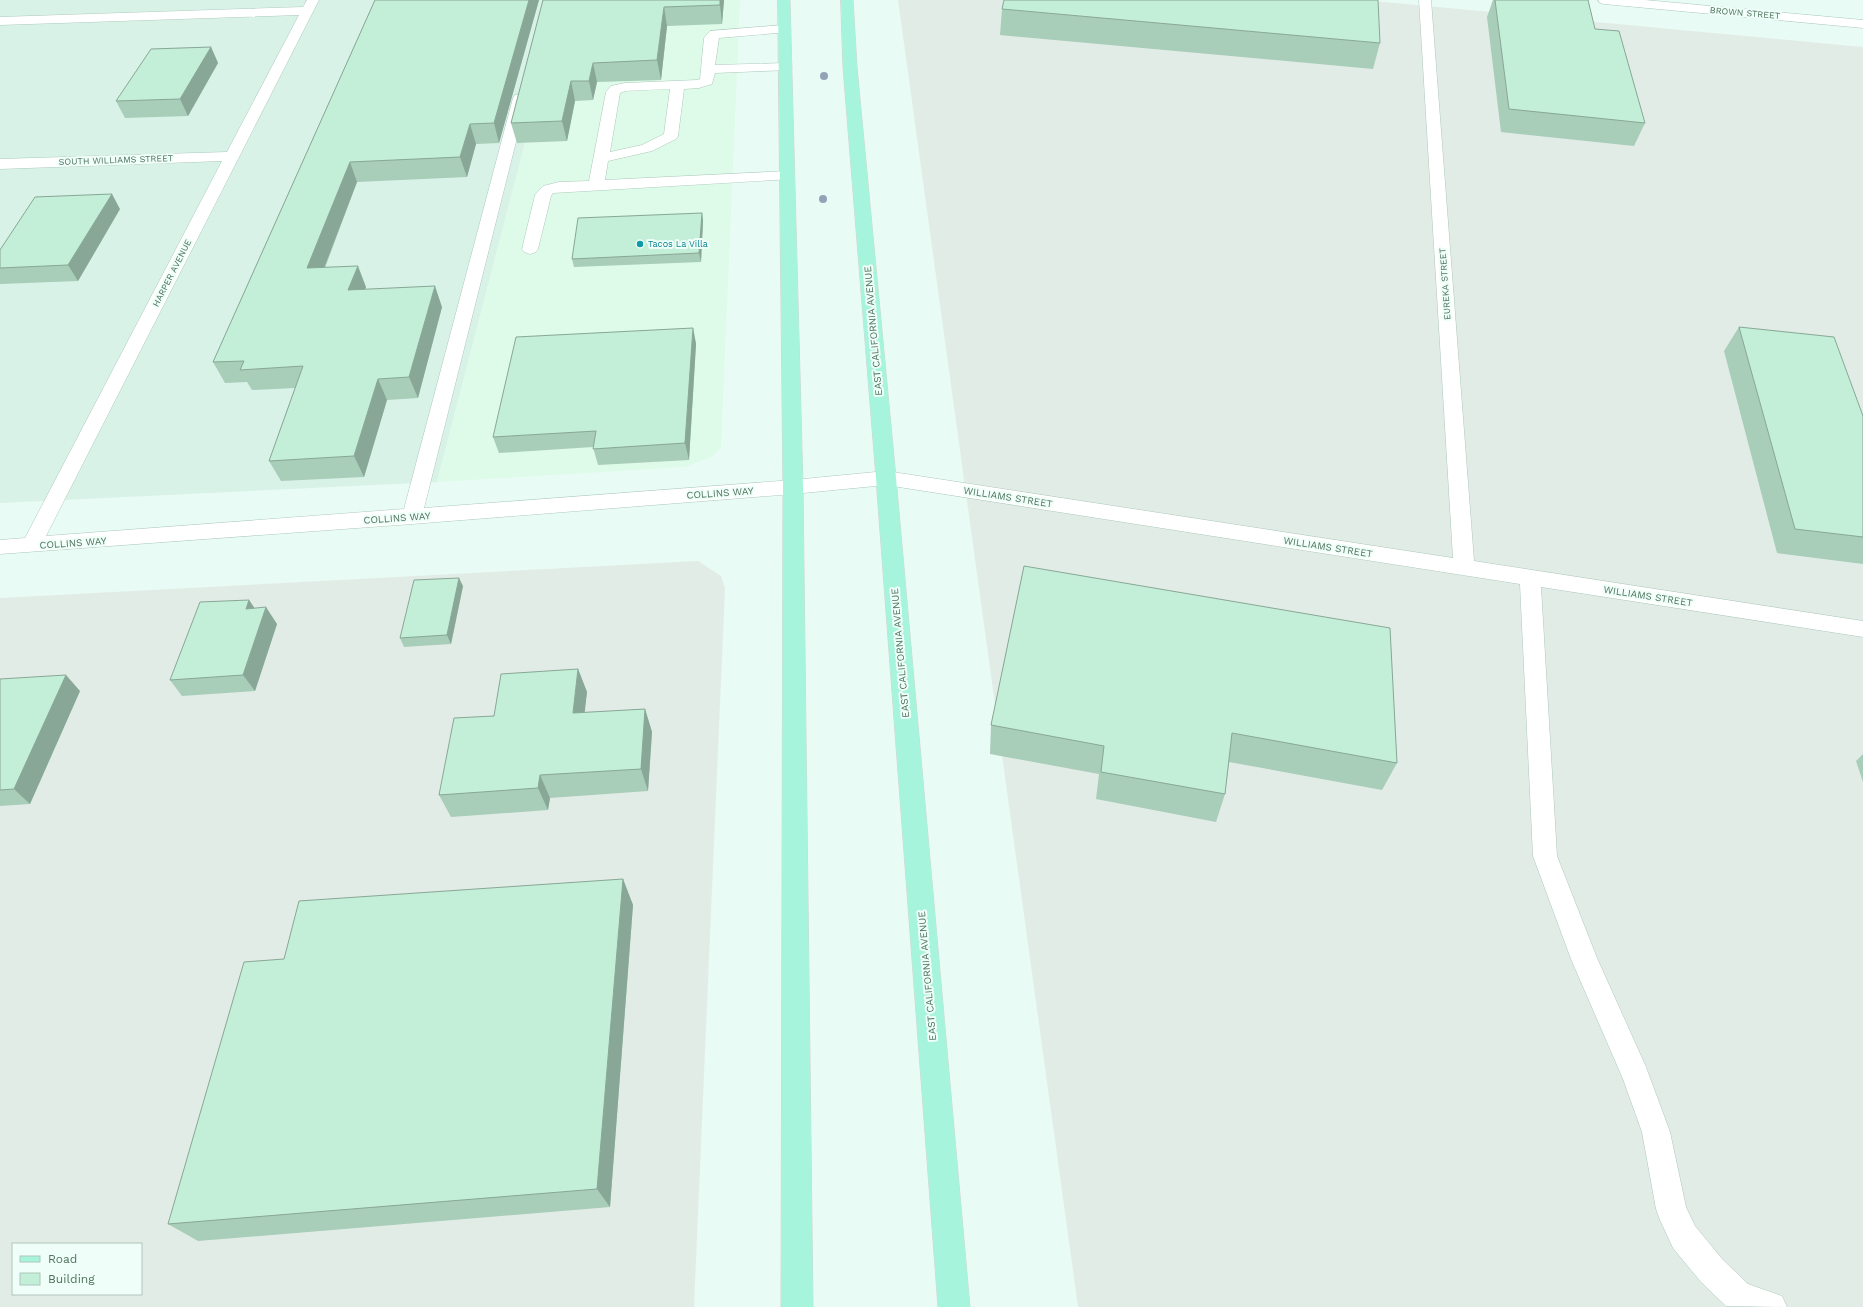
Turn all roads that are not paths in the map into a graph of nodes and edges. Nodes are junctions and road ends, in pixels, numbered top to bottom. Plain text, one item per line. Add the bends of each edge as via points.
1 (784, 0) edge
2 (847, 0) edge
3 (1426, 0) edge
4 (1604, 0) edge
5 (1712, 5) edge
6 (311, 6) edge
7 (0, 21) edge
8 (1863, 24) edge
9 (784, 30) junction
10 (785, 67) junction
11 (709, 69) junction
12 (523, 85) edge
13 (677, 85) junction
14 (233, 156) junction
15 (601, 157) junction
16 (0, 164) edge
17 (787, 176) junction
18 (596, 185) junction
19 (530, 249) dead end
20 (886, 478) junction
21 (793, 487) junction
22 (412, 517) junction
23 (31, 546) junction
24 (0, 547) edge
25 (1464, 568) junction
26 (1530, 578) junction
27 (1863, 628) edge
28 (797, 1307) edge
29 (954, 1307) edge
30 (1771, 1307) edge

1 - 9 main road
2 - 20 main road, EAST CALIFORNIA AVENUE via 851,75
3 - 25 street, EUREKA STREET
4 - 5 street, BROWN STREET
5 - 8 street, BROWN STREET
6 - 7 street
6 - 14 street, HARPER AVENUE
9 - 10 main road
9 - 11 street via 715,34 710,38
10 - 11 street
10 - 17 main road
11 - 13 street via 707,81
12 - 22 street
13 - 15 street via 671,136 664,142 652,146
13 - 15 street via 625,87 612,92
14 - 16 street, SOUTH WILLIAMS STREET
14 - 23 street, HARPER AVENUE
15 - 18 street
17 - 18 street
17 - 21 main road
18 - 19 street via 548,189 543,195
20 - 21 street, WILLIAMS STREET
20 - 25 street, WILLIAMS STREET
20 - 29 main road, EAST CALIFORNIA AVENUE
21 - 22 street, COLLINS WAY
21 - 28 main road
22 - 23 street, COLLINS WAY
23 - 24 street, COLLINS WAY
25 - 26 street, WILLIAMS STREET
26 - 27 street, WILLIAMS STREET
26 - 30 street via 1545,856 1584,959 1654,1126 1671,1210 1684,1237 1712,1271 1737,1294

